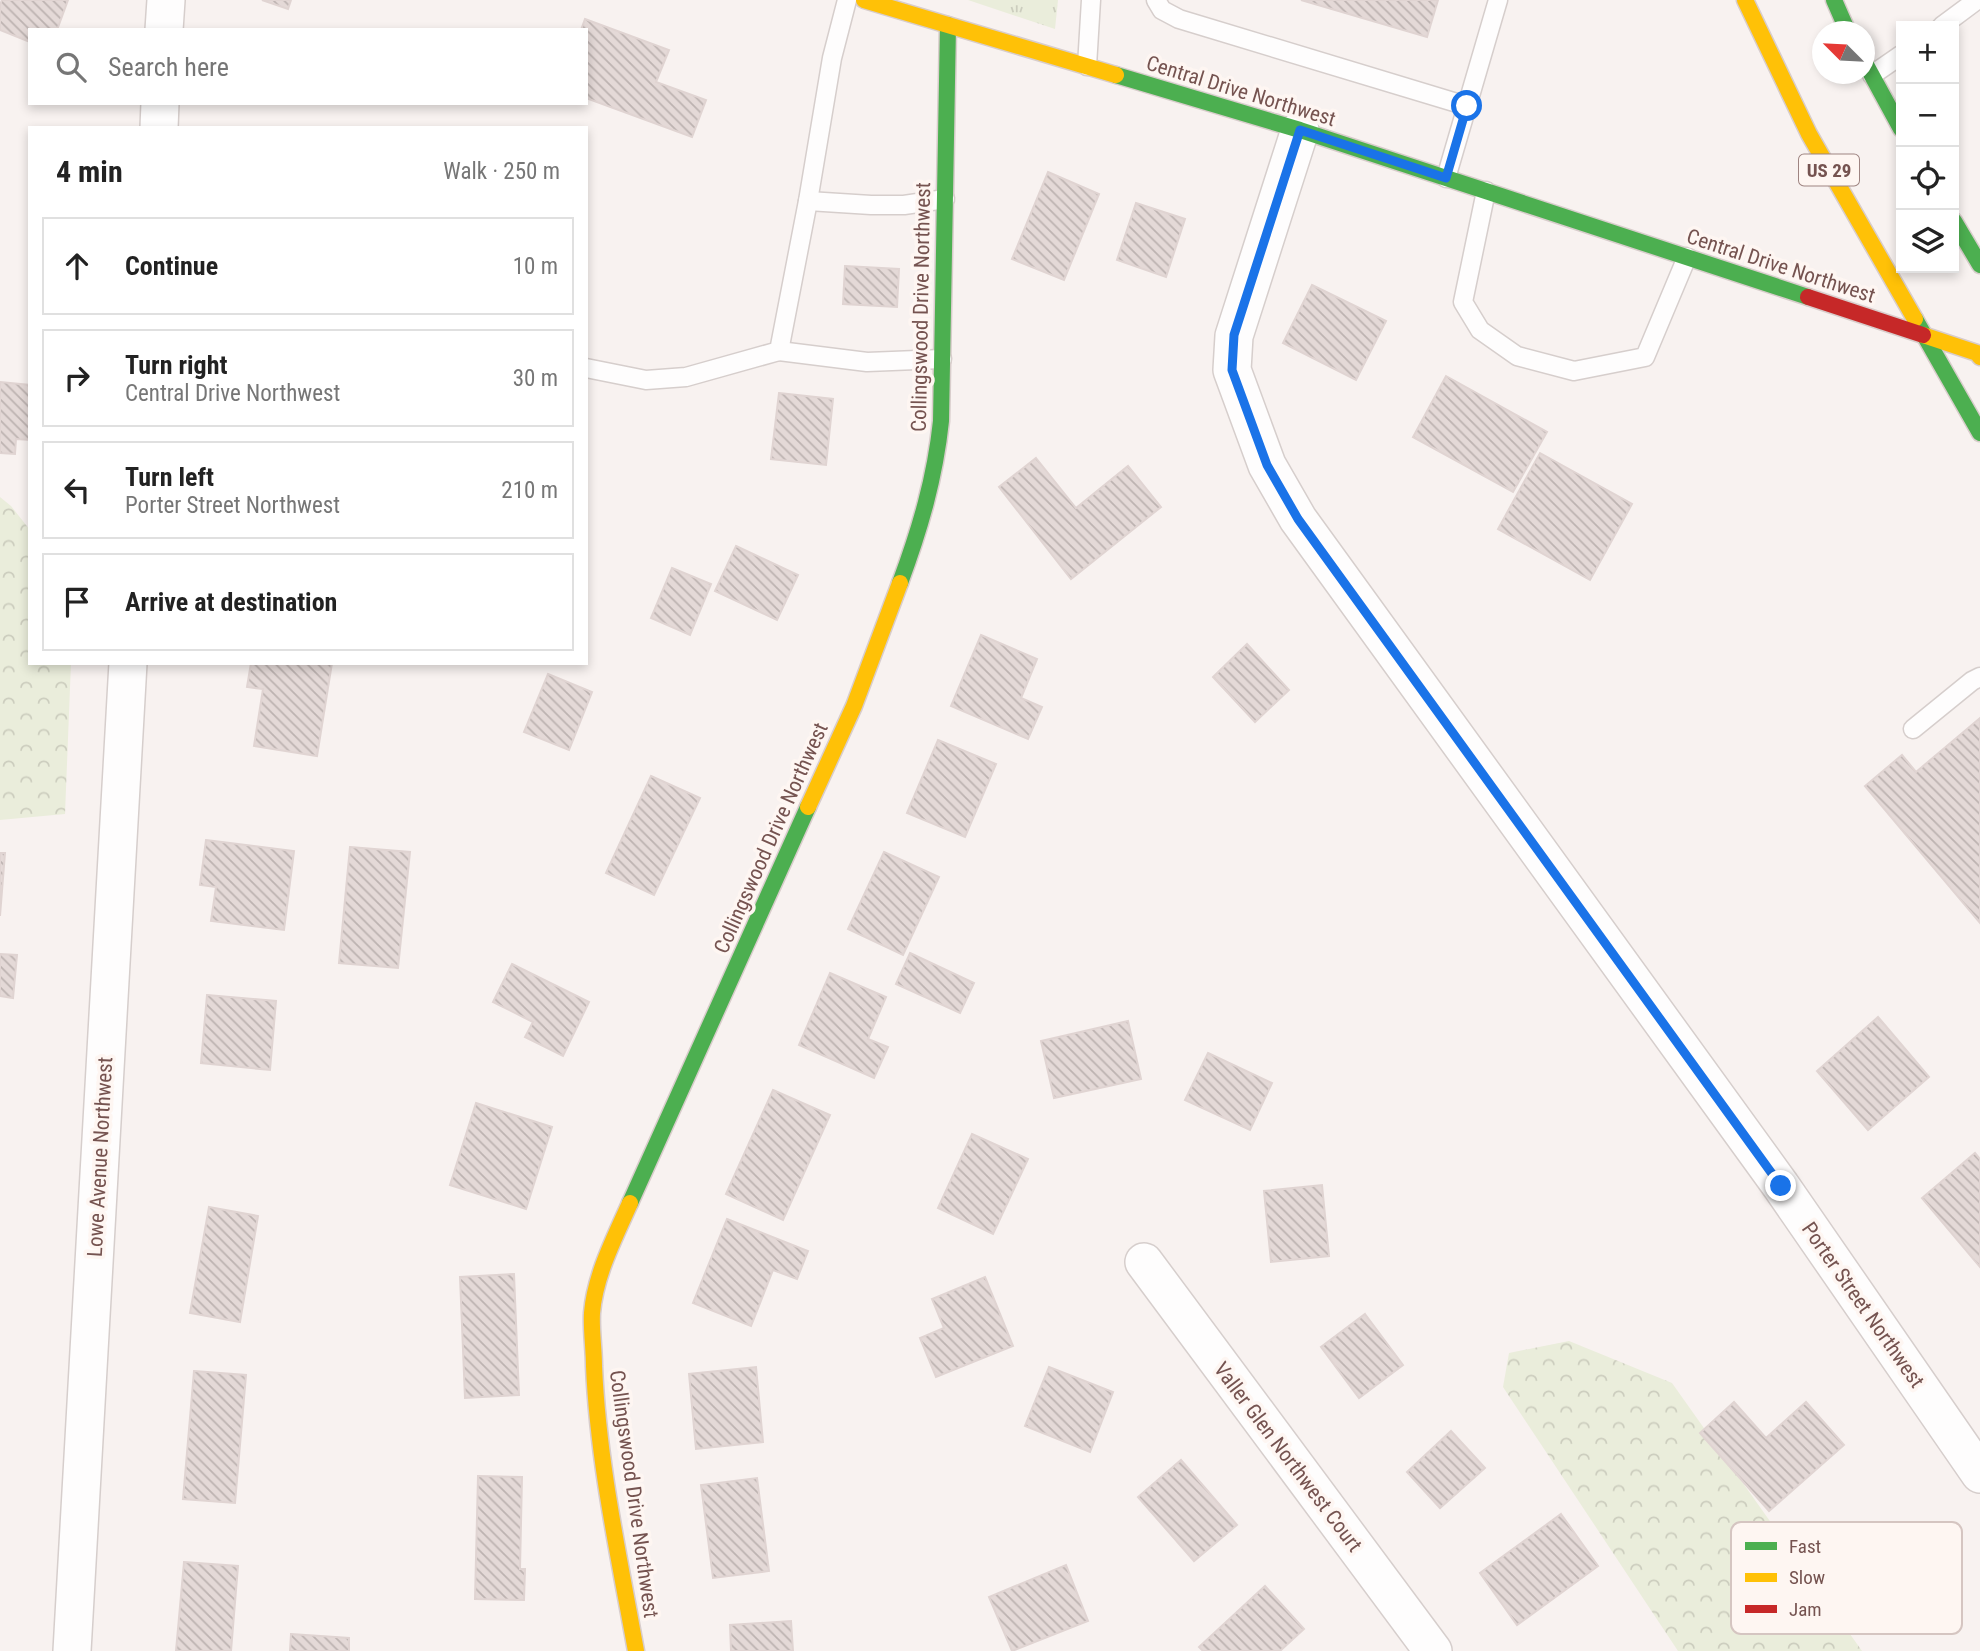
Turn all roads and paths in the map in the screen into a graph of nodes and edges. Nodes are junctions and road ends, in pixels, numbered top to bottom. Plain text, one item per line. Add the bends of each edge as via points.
1 (166, 0) edge
2 (847, 0) edge
3 (864, 0) edge
4 (1091, 0) edge
5 (1156, 0) edge
6 (1498, 0) edge
7 (1745, 0) edge
8 (1834, 0) edge
9 (1978, 0) edge
10 (1843, 21) edge
11 (1949, 21) edge
12 (948, 25) junction
13 (164, 28) edge
14 (1896, 57) edge
15 (1875, 65) edge
16 (1087, 66) junction
17 (1875, 81) edge
18 (160, 105) edge
19 (1467, 106) junction
20 (1896, 120) edge
21 (159, 126) edge
22 (1300, 130) junction
23 (1446, 178) junction
24 (1486, 191) junction
25 (945, 199) junction
26 (808, 201) junction
27 (1959, 229) edge
28 (1687, 257) junction
29 (1978, 261) edge
30 (1923, 335) junction
31 (779, 351) junction
32 (1980, 357) edge
33 (942, 359) junction
34 (588, 368) edge
35 (1980, 433) edge
36 (128, 665) edge
37 (1980, 677) edge
38 (1913, 729) dead end
39 (1144, 1262) dead end
40 (1980, 1474) edge
41 (72, 1651) edge
42 (636, 1651) edge
43 (1433, 1651) edge

1 - 13 street
2 - 26 lane via 832,58
3 - 12 main road, Central Drive Northwest
4 - 16 lane
5 - 19 lane via 1162,10 1179,19
6 - 19 lane
7 - 30 main road, US 29 via 1809,134
8 - 10 main road
9 - 11 lane
12 - 16 main road, Central Drive Northwest
12 - 25 main road, Collingswood Drive Northwest
14 - 15 lane
16 - 22 main road, Central Drive Northwest
17 - 20 main road
18 - 21 street
19 - 23 lane
22 - 23 main road, Central Drive Northwest
22 - 40 street, Porter Street Northwest via 1234,335 1232,370 1267,465 1298,519 1781,1186
23 - 24 main road, Central Drive Northwest
24 - 28 main road, Central Drive Northwest
24 - 28 lane via 1463,302 1480,330 1517,356 1574,371 1645,356
25 - 26 lane via 904,205
25 - 33 main road, Collingswood Drive Northwest
26 - 31 lane
27 - 29 main road
28 - 30 main road, Central Drive Northwest
30 - 32 main road, Central Drive Northwest
30 - 35 main road, US 29
31 - 33 lane via 867,362
31 - 34 lane via 686,377 646,380
33 - 42 main road, Collingswood Drive Northwest via 937,459 916,539 859,693 597,1286 592,1313 596,1405
36 - 41 street, Lowe Avenue Northwest
37 - 38 lane
39 - 43 street, Valler Glen Northwest Court

